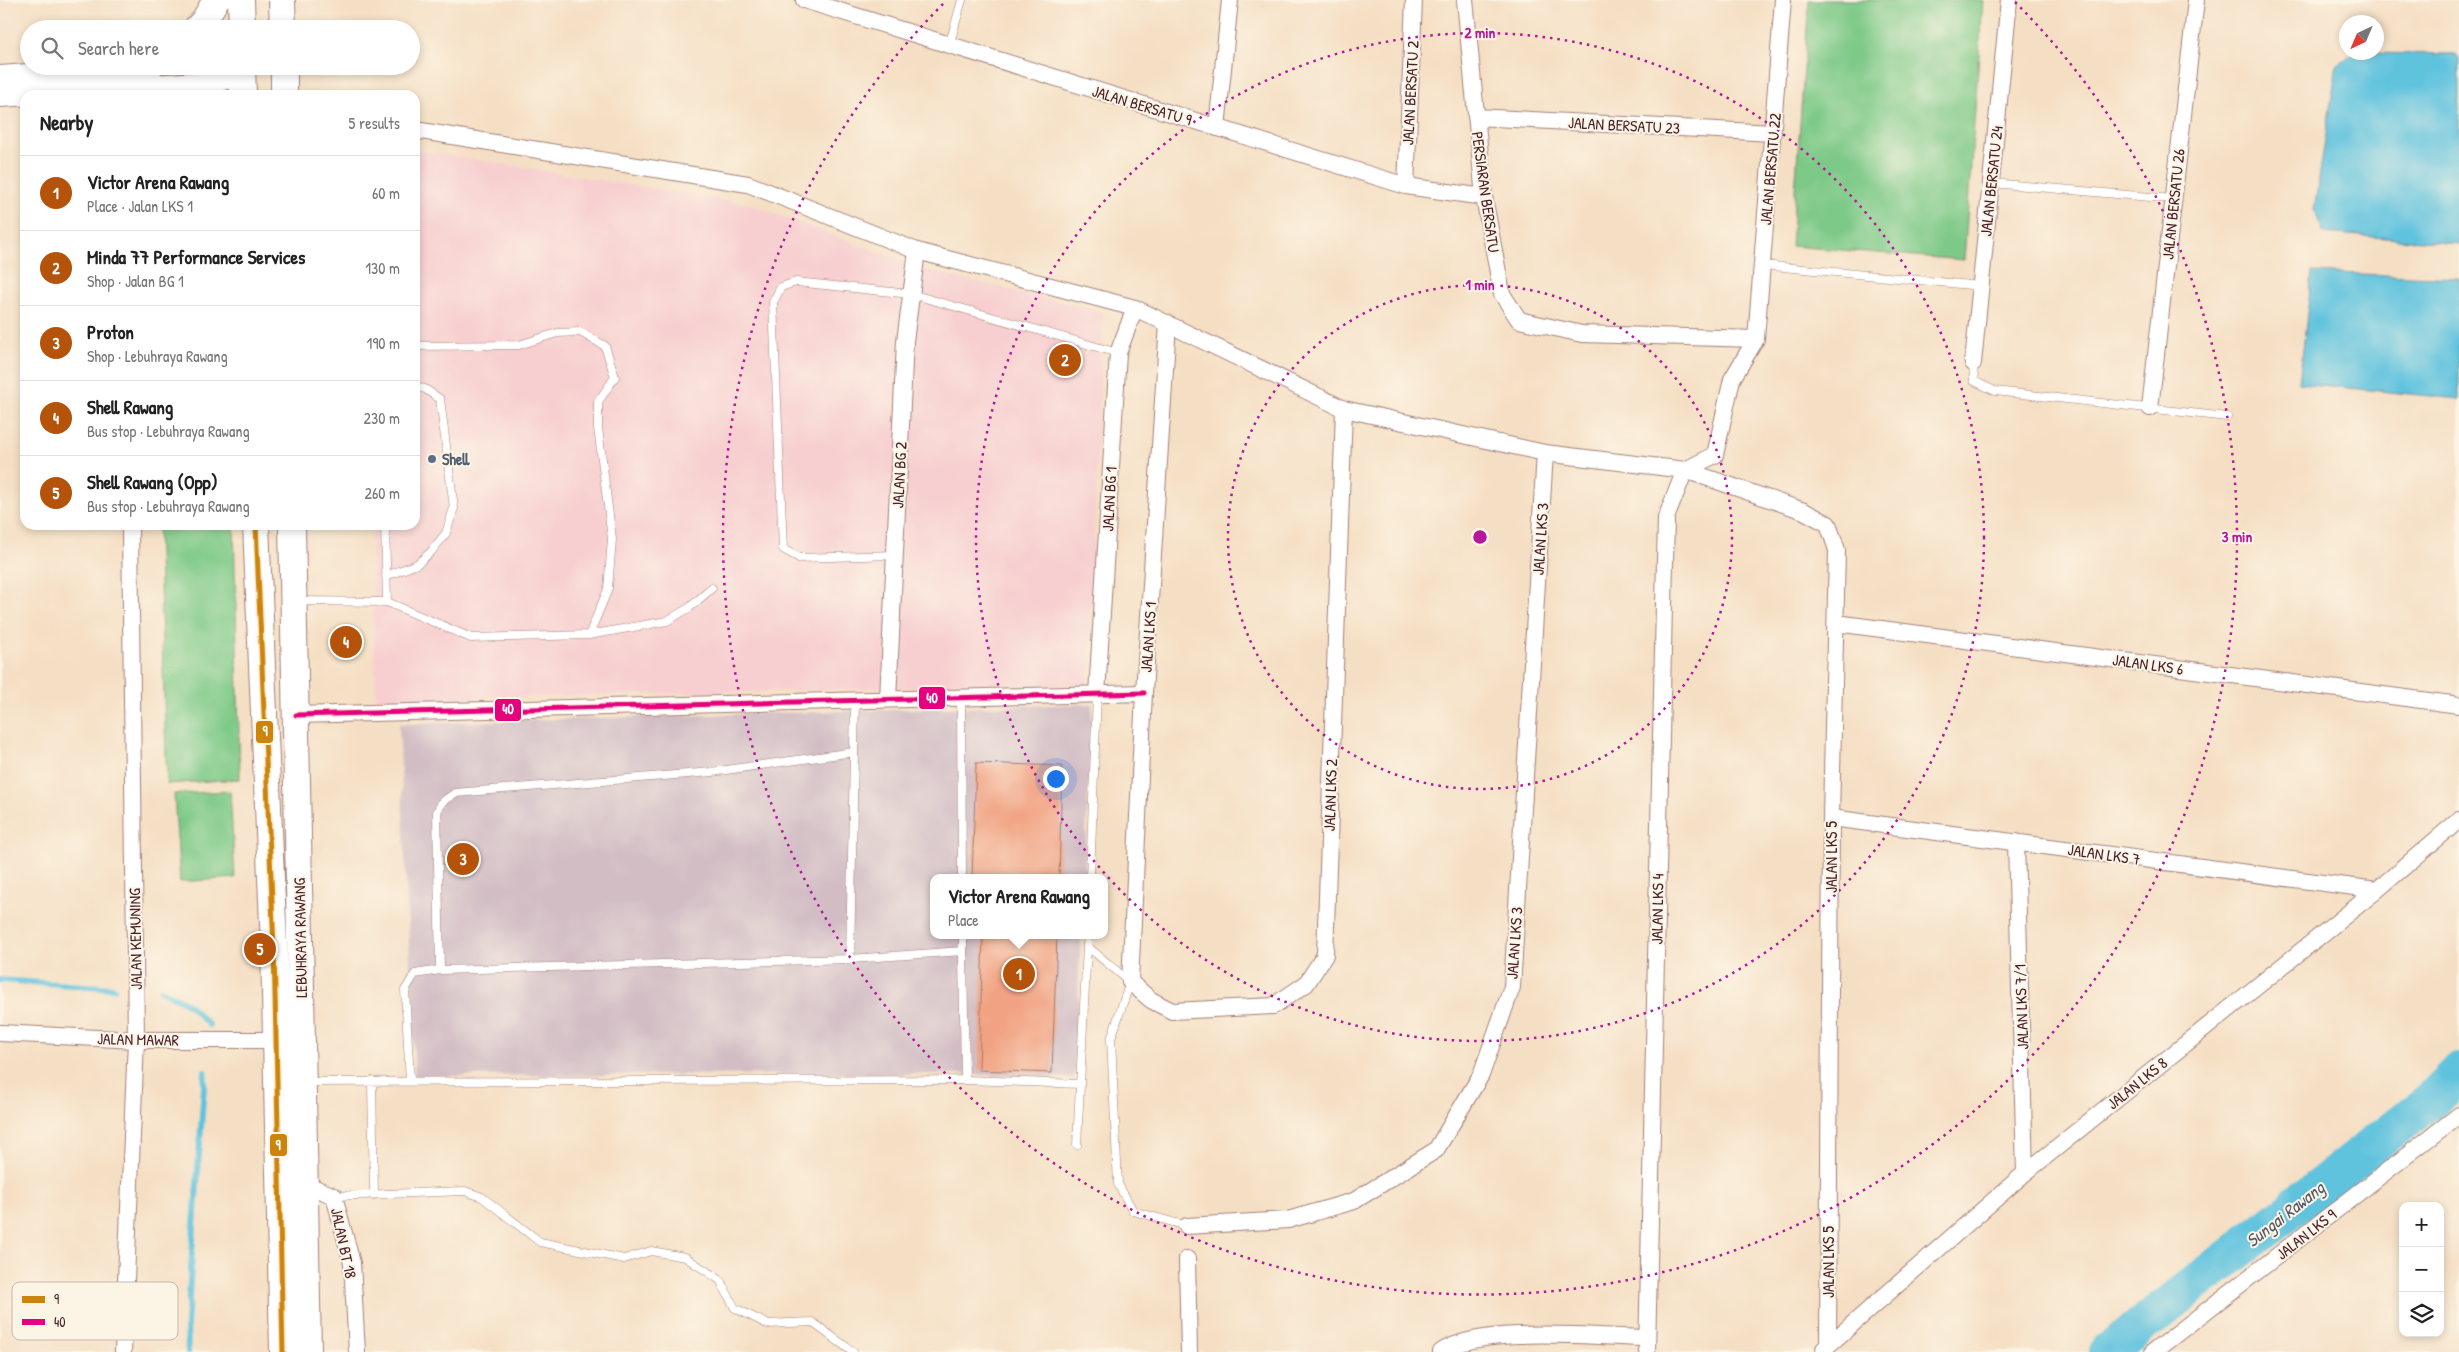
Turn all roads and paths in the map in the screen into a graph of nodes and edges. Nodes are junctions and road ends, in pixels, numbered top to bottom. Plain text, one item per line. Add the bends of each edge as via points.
1 (216, 0) edge
2 (241, 0) edge
3 (282, 0) edge
4 (804, 0) edge
5 (962, 0) edge
6 (1230, 0) edge
7 (1414, 0) edge
8 (1464, 0) edge
9 (1784, 0) edge
10 (2010, 0) edge
11 (2196, 0) edge
12 (204, 20) edge
13 (242, 20) edge
14 (283, 20) edge
15 (949, 46) junction
16 (238, 75) edge
17 (284, 75) edge
18 (0, 77) edge
19 (126, 79) edge
20 (159, 82) edge
21 (44, 90) edge
22 (253, 90) edge
23 (284, 90) edge
24 (20, 93) edge
25 (0, 96) edge
26 (1476, 117) junction
27 (1217, 128) junction
28 (420, 131) edge
29 (1773, 133) junction
30 (1991, 183) junction
31 (1406, 186) junction
32 (1484, 196) junction
33 (2173, 199) junction
34 (917, 252) junction
35 (1762, 264) junction
36 (1981, 286) junction
37 (911, 294) junction
38 (1135, 308) junction
39 (1168, 323) junction
40 (1756, 339) junction
41 (420, 346) edge
42 (1118, 353) junction
43 (1973, 363) joint
44 (420, 388) edge
45 (2150, 408) junction
46 (1344, 409) junction
47 (2227, 417) dead end
48 (1545, 453) junction
49 (1685, 470) junction
50 (130, 530) edge
51 (256, 530) edge
52 (292, 530) edge
53 (385, 530) edge
54 (895, 555) junction
55 (386, 576) junction
56 (712, 588) dead end
57 (294, 601) junction
58 (387, 602) junction
59 (1836, 622) junction
60 (589, 635) junction
61 (1144, 693) junction
62 (1097, 694) junction
63 (961, 697) junction
64 (888, 699) junction
65 (855, 700) junction
66 (2459, 705) edge
67 (296, 715) junction
68 (854, 752) junction
69 (1832, 818) junction
70 (2459, 820) edge
71 (2016, 842) junction
72 (962, 874) edge
73 (1090, 874) edge
74 (2377, 890) junction
75 (963, 939) edge
76 (1088, 939) edge
77 (1087, 946) junction
78 (963, 951) junction
79 (850, 959) junction
80 (440, 970) junction
81 (1130, 982) junction
82 (0, 1033) edge
83 (136, 1040) junction
84 (275, 1040) junction
85 (965, 1080) junction
86 (372, 1081) junction
87 (410, 1081) junction
88 (303, 1082) junction
89 (1080, 1084) junction
90 (2459, 1115) edge
91 (1077, 1145) dead end
92 (2025, 1173) junction
93 (305, 1184) junction
94 (374, 1195) junction
95 (334, 1196) junction
96 (1187, 1226) joint
97 (1187, 1259) dead end
98 (125, 1282) edge
99 (1647, 1345) edge
100 (1824, 1349) edge
101 (283, 1352) edge
102 (308, 1352) edge
103 (357, 1352) edge
104 (853, 1352) edge
105 (1189, 1352) edge
106 (1441, 1352) edge
107 (2153, 1352) edge

1 - 12 main road
2 - 13 main road
3 - 14 main road
4 - 15 street, JALAN BERSATU 9
5 - 15 lane
6 - 27 street
7 - 31 street, JALAN BERSATU 2
8 - 26 street, PERSIARAN BERSATU
9 - 29 street, JALAN BERSATU 22
10 - 30 street, JALAN BERSATU 24
11 - 33 street, JALAN BERSATU 26
15 - 27 street, JALAN BERSATU 9
16 - 20 street via 214,82
16 - 22 main road
17 - 23 main road
18 - 19 street
19 - 20 street
19 - 21 street
24 - 25 street
26 - 29 street, JALAN BERSATU 23
26 - 32 street, PERSIARAN BERSATU
27 - 31 street, JALAN BERSATU 9
28 - 34 street via 748,184
29 - 35 street, JALAN BERSATU 22
30 - 33 lane
30 - 36 street, JALAN BERSATU 24
31 - 32 street, JALAN BERSATU 9
32 - 40 street, PERSIARAN BERSATU via 1502,294 1519,320 1582,334
33 - 45 street, JALAN BERSATU 26
34 - 37 street, JALAN BG 2
34 - 38 street
35 - 36 lane
35 - 40 street, JALAN BERSATU 22
36 - 43 street, JALAN BERSATU 24
37 - 42 lane
37 - 54 street, JALAN BG 2 via 904,341
37 - 54 lane via 796,282 781,287 773,302 783,548 799,558
38 - 39 street
38 - 42 street, JALAN BG 1
39 - 46 street
39 - 61 street, JALAN LKS 1
40 - 49 street via 1732,379 1716,454
41 - 60 lane via 518,345 557,333 580,332 605,346 615,377 598,402 598,428 612,539 608,590
42 - 62 street, JALAN BG 1
43 - 45 lane via 1974,381 1996,390
44 - 55 lane via 440,400 454,508 446,533 431,552 417,564
45 - 47 lane
46 - 48 street
46 - 81 street, JALAN LKS 2 via 1325,955 1306,984 1273,1006 1172,1011 1151,1000
48 - 49 street
48 - 96 street, JALAN LKS 3 via 1512,987 1481,1075 1436,1150 1354,1201 1288,1220
49 - 59 street, JALAN LKS 5 via 1804,511 1828,524 1837,550
49 - 99 street, JALAN LKS 4 via 1666,518
50 - 83 street, JALAN KEMUNING
51 - 84 main road, LEBUHRAYA RAWANG
52 - 57 main road, LEBUHRAYA RAWANG
53 - 55 lane
54 - 64 street, JALAN BG 2
55 - 58 lane
56 - 60 lane via 689,608 667,621
57 - 58 lane
57 - 67 main road, LEBUHRAYA RAWANG
58 - 60 lane via 471,638
59 - 66 street, JALAN LKS 6
59 - 69 street, JALAN LKS 5
61 - 62 street
61 - 81 street, JALAN LKS 1
62 - 63 street
62 - 73 lane
63 - 64 street
63 - 72 lane
64 - 65 street
65 - 67 street
65 - 68 lane
67 - 88 main road, LEBUHRAYA RAWANG
68 - 79 lane
68 - 80 lane via 712,772 455,793 442,802 437,812
69 - 71 street, JALAN LKS 7
69 - 100 street, JALAN LKS 5
70 - 74 street, JALAN LKS 8
71 - 74 street, JALAN LKS 7
71 - 92 street, JALAN LKS 7/1
74 - 92 street, JALAN LKS 8
75 - 78 lane
76 - 77 lane
77 - 81 lane
77 - 89 lane
78 - 79 lane
78 - 85 lane
79 - 80 lane
80 - 87 lane via 415,974 405,990
81 - 96 lane via 1112,1039 1118,1184 1134,1211
82 - 83 street, JALAN MAWAR
83 - 84 street, JALAN MAWAR
83 - 98 street, JALAN KEMUNING
84 - 101 main road, LEBUHRAYA RAWANG
85 - 87 lane
85 - 89 lane
86 - 87 lane
86 - 88 lane
86 - 94 lane
88 - 93 main road, LEBUHRAYA RAWANG
89 - 91 lane
90 - 107 street, JALAN LKS 9
92 - 100 street, JALAN LKS 8
93 - 95 street, JALAN BT 18
93 - 102 main road, LEBUHRAYA RAWANG
94 - 95 lane
94 - 104 lane via 465,1191 482,1197 540,1242 624,1259 651,1251 685,1256 720,1280 735,1308 767,1324 812,1322
95 - 103 street, JALAN BT 18 via 352,1263
97 - 105 street
99 - 106 street via 1515,1335 1489,1336 1449,1346

